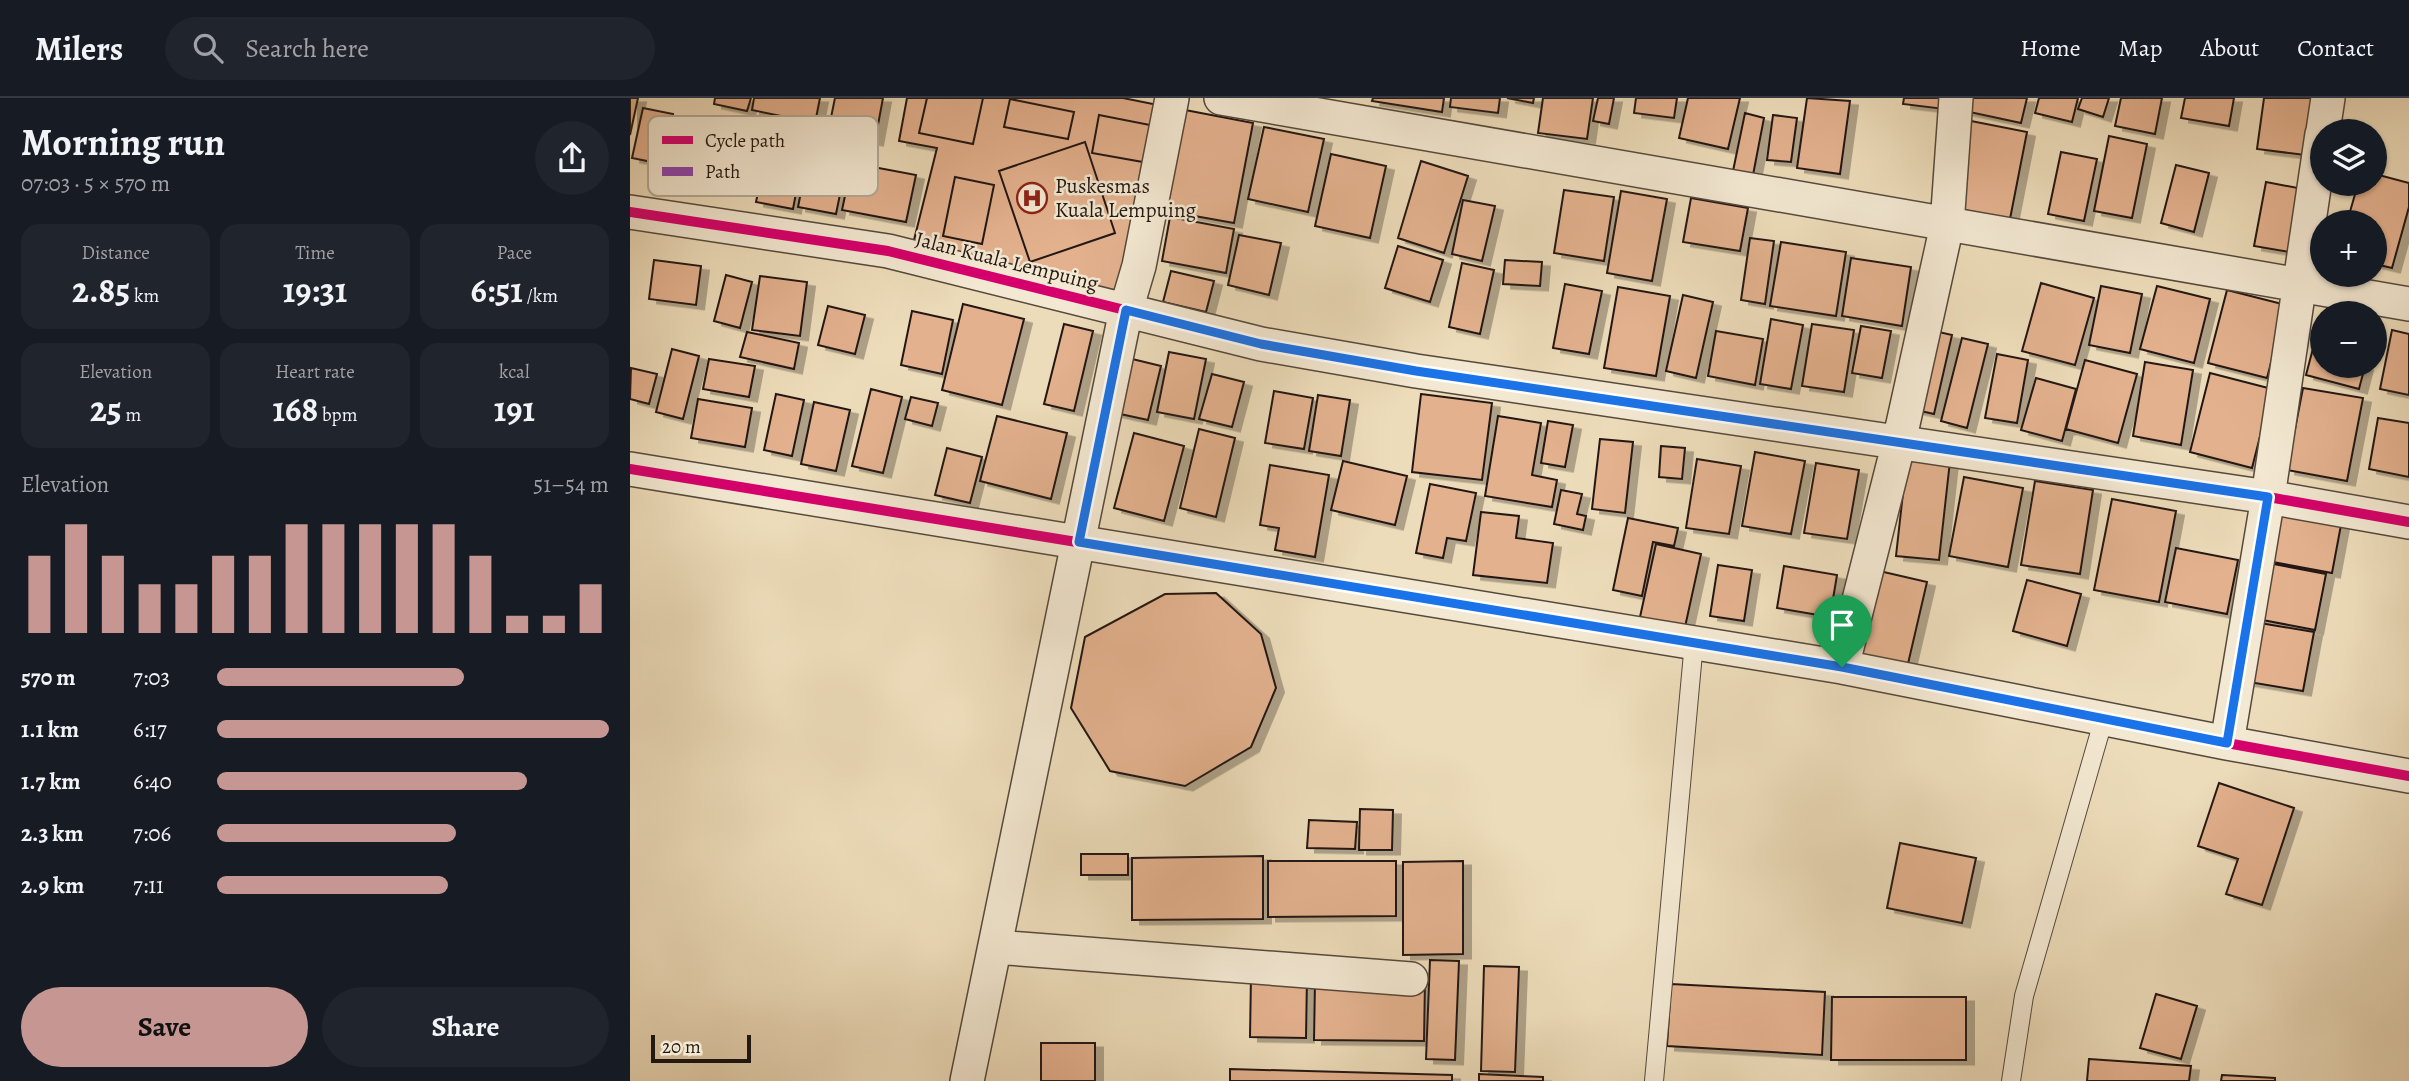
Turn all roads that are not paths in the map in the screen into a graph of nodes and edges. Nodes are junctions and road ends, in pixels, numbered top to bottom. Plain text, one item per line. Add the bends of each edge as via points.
1 (1171, 98) edge
2 (1221, 98) edge
3 (1956, 98) edge
4 (2328, 98) edge
5 (2325, 119) edge
6 (2313, 196) edge
7 (630, 212) edge
8 (1947, 225) junction
9 (2298, 286) junction
10 (2409, 304) edge
11 (1126, 310) junction
12 (1899, 442) junction
13 (630, 469) edge
14 (2268, 497) junction
15 (2409, 522) edge
16 (1079, 542) junction
17 (1694, 642) junction
18 (1842, 667) junction
19 (2104, 718) junction
20 (2227, 743) junction
21 (2409, 776) edge
22 (995, 947) junction
23 (1411, 979) dead end
24 (967, 1081) edge
25 (1654, 1081) edge
26 (2011, 1081) edge

1 - 11 street via 1139,266
2 - 8 street
3 - 8 street
4 - 5 street
6 - 9 street
7 - 11 street, Jalan Kuala Lempuing via 888,251
8 - 9 street
8 - 12 street
9 - 10 street
9 - 14 street
11 - 12 street, Jalan Kuala Lempuing via 1261,344 1416,371
11 - 16 street
12 - 14 street, Jalan Kuala Lempuing
12 - 18 street
13 - 16 street
14 - 15 street, Jalan Kuala Lempuing
14 - 20 street
16 - 17 street
16 - 22 street
17 - 18 street
17 - 25 lane
18 - 19 street
19 - 20 street
19 - 26 lane via 2024,996
20 - 21 street
22 - 23 street
22 - 24 street

